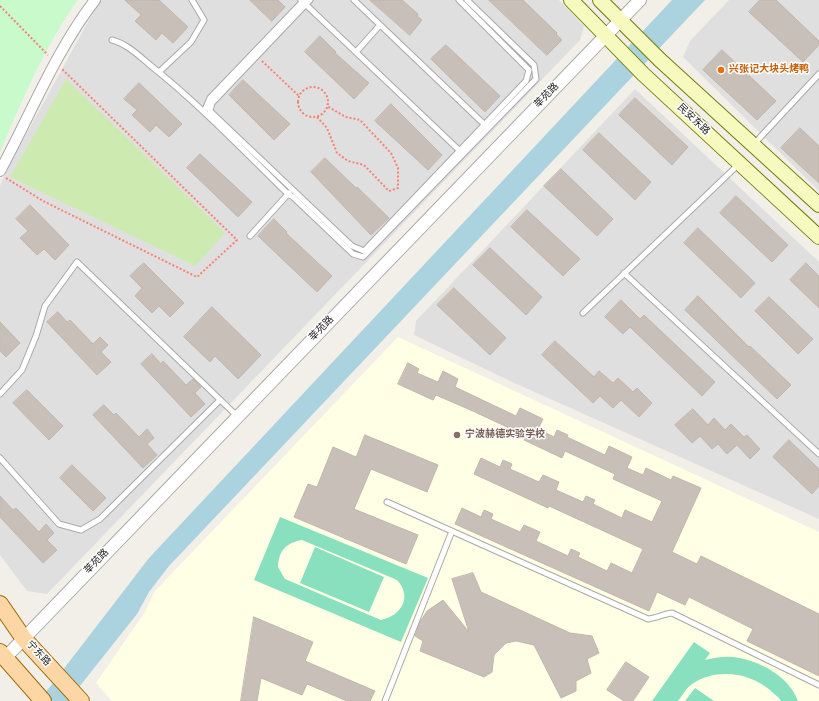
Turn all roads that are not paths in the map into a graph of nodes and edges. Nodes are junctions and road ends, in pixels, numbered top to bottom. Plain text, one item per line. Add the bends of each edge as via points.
1 (95, 0) edge
2 (192, 0) edge
3 (310, 0) edge
4 (354, 0) edge
5 (459, 0) edge
6 (467, 0) edge
7 (571, 0) edge
8 (600, 0) edge
9 (640, 0) edge
10 (303, 1) edge
11 (620, 21) junction
12 (380, 25) junction
13 (605, 36) junction
14 (112, 40) dead end
15 (356, 52) junction
16 (159, 72) junction
17 (819, 74) edge
18 (204, 112) junction
19 (486, 126) junction
20 (754, 145) junction
21 (461, 152) junction
22 (739, 163) junction
23 (0, 171) edge
24 (293, 190) junction
25 (288, 194) junction
26 (819, 205) edge
27 (250, 236) dead end
28 (819, 237) edge
29 (624, 273) junction
30 (583, 313) dead end
31 (0, 394) edge
32 (220, 400) junction
33 (237, 416) junction
34 (819, 454) edge
35 (0, 458) edge
36 (387, 502) dead end
37 (452, 531) junction
38 (0, 604) edge
39 (24, 639) junction
40 (2, 655) edge
41 (819, 685) edge
42 (43, 701) edge
43 (81, 701) edge
44 (385, 701) edge

1 - 23 street via 55,63
2 - 16 lane via 204,20 191,42
3 - 10 lane
4 - 12 lane
5 - 19 lane via 529,70 526,81
6 - 19 lane via 534,65 536,79
7 - 13 main road, 民安东路
8 - 11 main road
9 - 11 street, 莘苑路
10 - 15 lane
10 - 18 lane via 210,98
10 - 24 lane via 212,103 210,111
11 - 13 street, 莘苑路
11 - 20 main road
12 - 15 lane
12 - 19 lane
13 - 22 main road, 民安东路
13 - 33 street, 莘苑路
14 - 16 lane via 121,42
15 - 21 lane
16 - 18 lane
17 - 20 lane
18 - 25 lane
19 - 21 lane
20 - 26 main road
21 - 24 lane via 364,250 352,246
21 - 25 lane via 363,257 353,254
22 - 28 main road, 民安东路
22 - 29 lane
24 - 25 lane
25 - 27 lane
29 - 30 lane
29 - 34 lane
31 - 32 lane via 22,370 45,306 77,262
32 - 33 lane
32 - 35 lane via 100,519 81,530 59,524
33 - 39 street, 莘苑路
36 - 37 lane
37 - 41 lane via 648,620 672,613
37 - 44 lane
38 - 39 main road, 宁东路
39 - 40 street, 莘苑路
39 - 43 main road, 宁东路
40 - 42 main road

